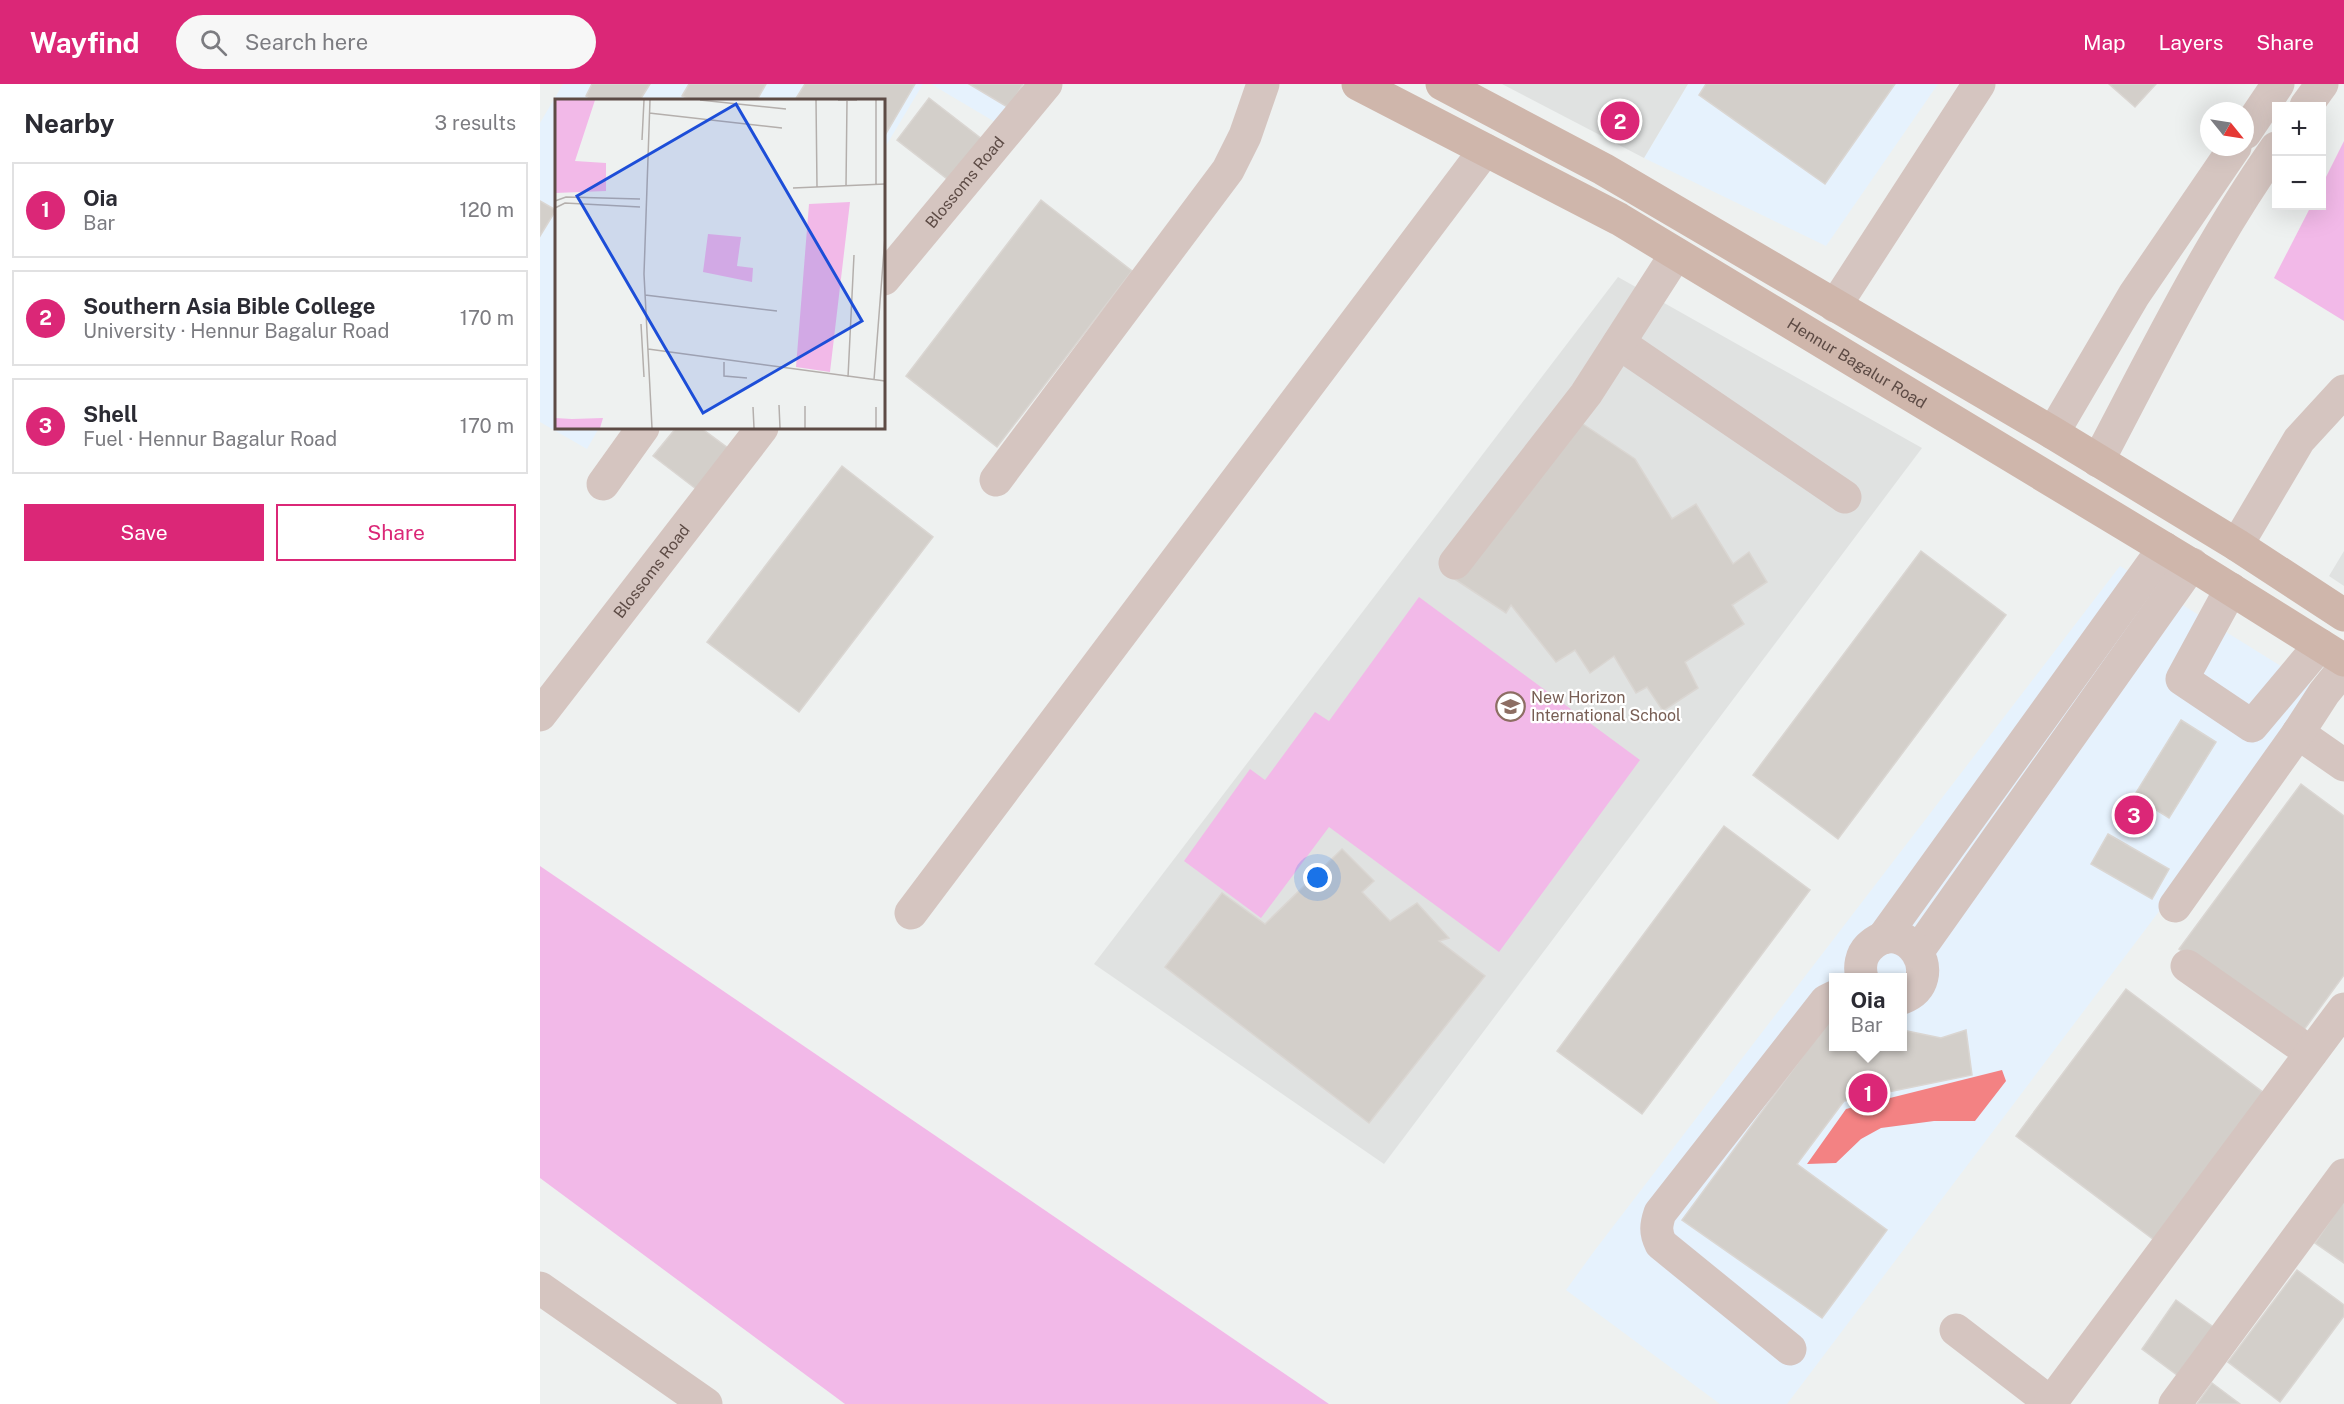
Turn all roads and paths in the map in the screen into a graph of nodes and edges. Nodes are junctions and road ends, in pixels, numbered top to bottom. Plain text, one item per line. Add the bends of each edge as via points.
1 (1046, 84) edge
2 (1263, 84) edge
3 (1358, 84) edge
4 (1442, 84) edge
5 (1979, 84) edge
6 (2278, 84) edge
7 (2322, 84) edge
8 (2309, 102) edge
9 (2254, 120) edge
10 (1485, 150) junction
11 (2272, 155) edge
12 (2229, 156) edge
13 (1676, 254) junction
14 (885, 278) edge
15 (1835, 306) junction
16 (1619, 343) junction
17 (2344, 391) edge
18 (642, 429) edge
19 (761, 429) edge
20 (2053, 433) junction
21 (2098, 461) junction
22 (996, 480) dead end
23 (603, 484) dead end
24 (1845, 497) dead end
25 (2237, 545) junction
26 (2164, 548) junction
27 (1455, 563) dead end
28 (2192, 564) junction
29 (2231, 588) junction
30 (2344, 615) edge
31 (2332, 653) edge
32 (2344, 668) edge
33 (540, 715) edge
34 (2298, 733) junction
35 (2344, 765) edge
36 (2175, 906) dead end
37 (911, 913) dead end
38 (1883, 938) junction
39 (1918, 951) junction
40 (2187, 966) dead end
41 (1862, 973) edge
42 (1907, 994) edge
43 (1829, 999) edge
44 (2344, 1009) edge
45 (2311, 1053) junction
46 (2344, 1175) edge
47 (540, 1288) edge
48 (1956, 1330) dead end
49 (1790, 1349) dead end
50 (2051, 1403) edge
51 (706, 1404) edge
52 (2175, 1404) edge

1 - 14 street, Blossoms Road
2 - 22 street via 1228,170
3 - 10 main road, Hennur Bagalur Road
4 - 15 main road via 1603,170
5 - 15 street
6 - 9 street
7 - 8 street
10 - 13 main road, Hennur Bagalur Road via 1619,219
10 - 37 street
11 - 21 street via 2247,189 2172,319
12 - 20 street via 2134,295
13 - 16 street
13 - 26 main road, Hennur Bagalur Road
15 - 20 main road
16 - 24 street
16 - 27 street via 1586,394
17 - 25 street via 2299,440
18 - 23 street
19 - 33 street, Blossoms Road
20 - 21 main road
21 - 25 main road
25 - 30 main road
26 - 28 main road, Hennur Bagalur Road
26 - 38 street
28 - 29 main road, Hennur Bagalur Road
28 - 39 street
29 - 31 main road, Hennur Bagalur Road
29 - 31 street via 2182,679 2252,726
32 - 34 street
34 - 35 street
34 - 36 street
38 - 39 street via 1903,939
38 - 41 street via 1867,950
39 - 42 street via 1921,979
40 - 45 street
43 - 49 street via 1660,1213 1656,1224 1661,1244
44 - 45 street
45 - 50 street
46 - 52 street
47 - 51 street
48 - 50 street

